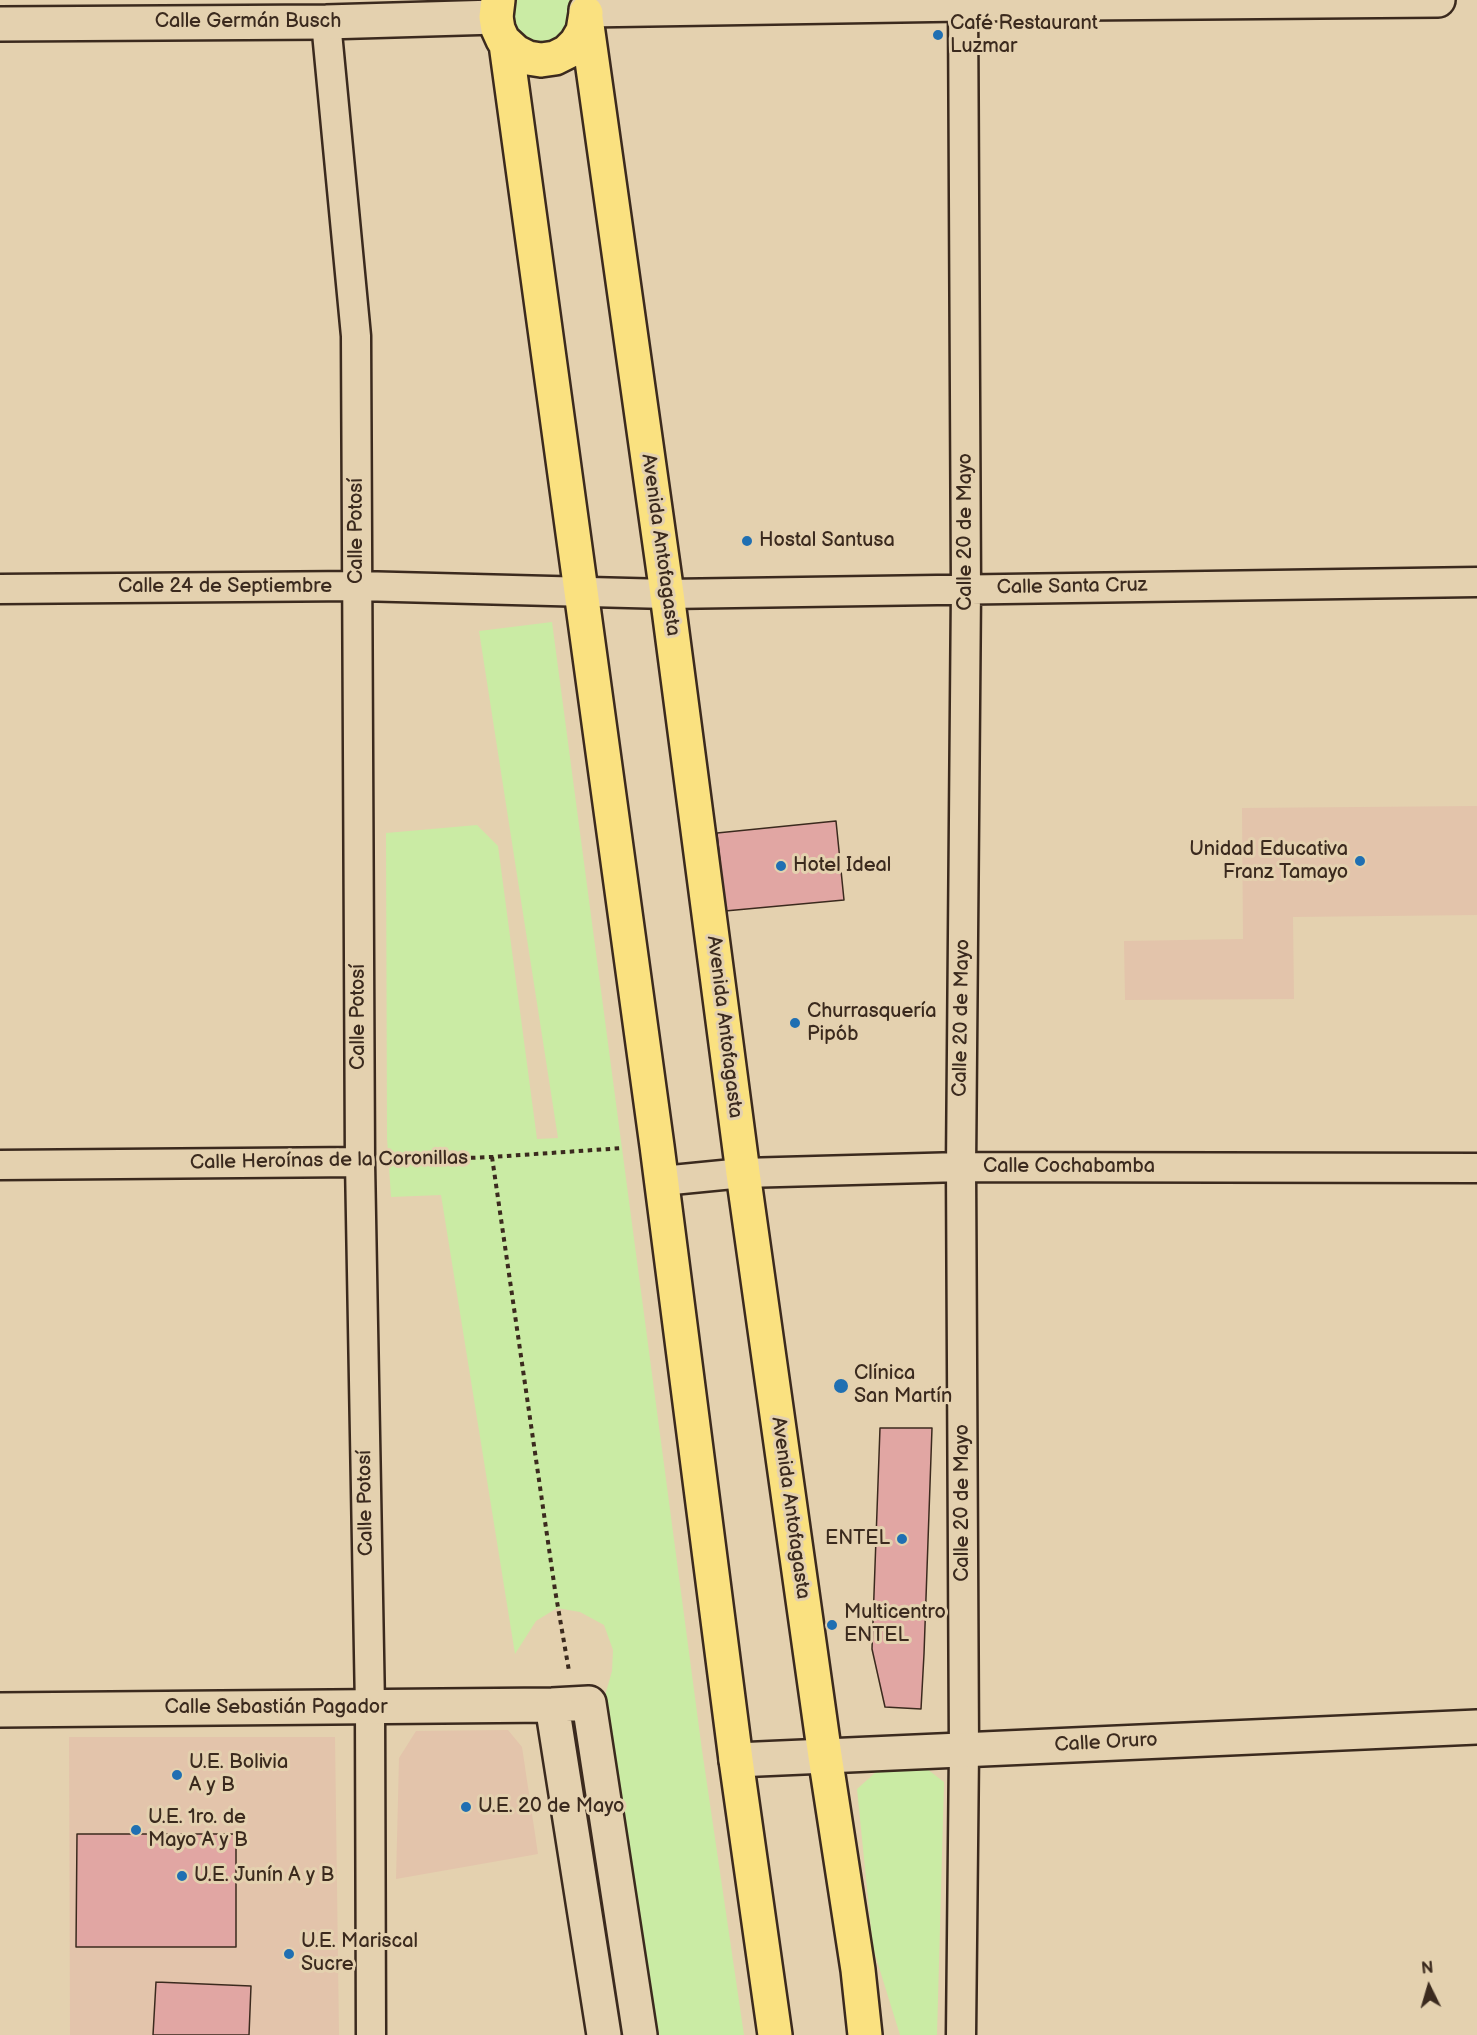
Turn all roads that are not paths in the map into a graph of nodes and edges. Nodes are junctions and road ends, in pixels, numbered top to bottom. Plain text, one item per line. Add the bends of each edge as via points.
1 (1438, 0) edge
2 (963, 2) edge
3 (585, 6) edge
4 (325, 11) edge
5 (500, 20) edge
6 (0, 24) edge
7 (1477, 582) edge
8 (358, 586) junction
9 (966, 588) junction
10 (0, 589) edge
11 (580, 592) junction
12 (667, 594) junction
13 (360, 1162) junction
14 (0, 1165) edge
15 (961, 1167) junction
16 (1477, 1167) edge
17 (743, 1173) junction
18 (662, 1180) junction
19 (572, 1704) junction
20 (370, 1707) junction
21 (0, 1710) edge
22 (1477, 1727) edge
23 (964, 1749) junction
24 (825, 1756) junction
25 (736, 1760) junction
26 (858, 1970) junction
27 (371, 2035) edge
28 (603, 2035) edge
29 (640, 2035) edge
30 (775, 2035) edge
31 (865, 2035) edge
32 (885, 2035) edge
33 (961, 2035) edge

1 - 2 main road
2 - 3 main road
2 - 9 street, Calle 20 de Mayo
3 - 5 highway via 583,31 567,52 555,58 528,58 516,52
3 - 12 highway, Avenida Antofagasta
4 - 5 main road, Calle Germán Busch
4 - 6 main road, Calle Germán Busch
4 - 8 street, Calle Potosí via 356,336
5 - 11 highway
7 - 9 street, Calle Santa Cruz
8 - 10 street, Calle 24 de Septiembre
8 - 11 street, Calle 24 de Septiembre
8 - 13 street, Calle Potosí
9 - 12 street, Calle Santa Cruz
9 - 15 street, Calle 20 de Mayo
11 - 12 street, Calle 24 de Septiembre
11 - 18 highway
12 - 17 highway, Avenida Antofagasta
13 - 14 street, Calle Heroínas de la Coronillas
13 - 20 street, Calle Potosí
15 - 16 street, Calle Cochabamba
15 - 17 street, Calle Cochabamba
15 - 23 street, Calle 20 de Mayo
17 - 18 street, Calle Cochabamba
17 - 24 highway, Avenida Antofagasta
18 - 25 highway
19 - 20 main road, Calle Sebastián Pagador
19 - 28 main road
19 - 29 main road
20 - 21 main road, Calle Sebastián Pagador
20 - 27 street, Calle Potosí
22 - 23 main road, Calle Oruro
23 - 24 main road, Calle Oruro
23 - 33 street, Calle 20 de Mayo
24 - 25 main road, Calle Oruro
24 - 26 highway, Avenida Antofagasta
25 - 30 highway
26 - 31 highway, Avenida Antofagasta
26 - 32 highway

